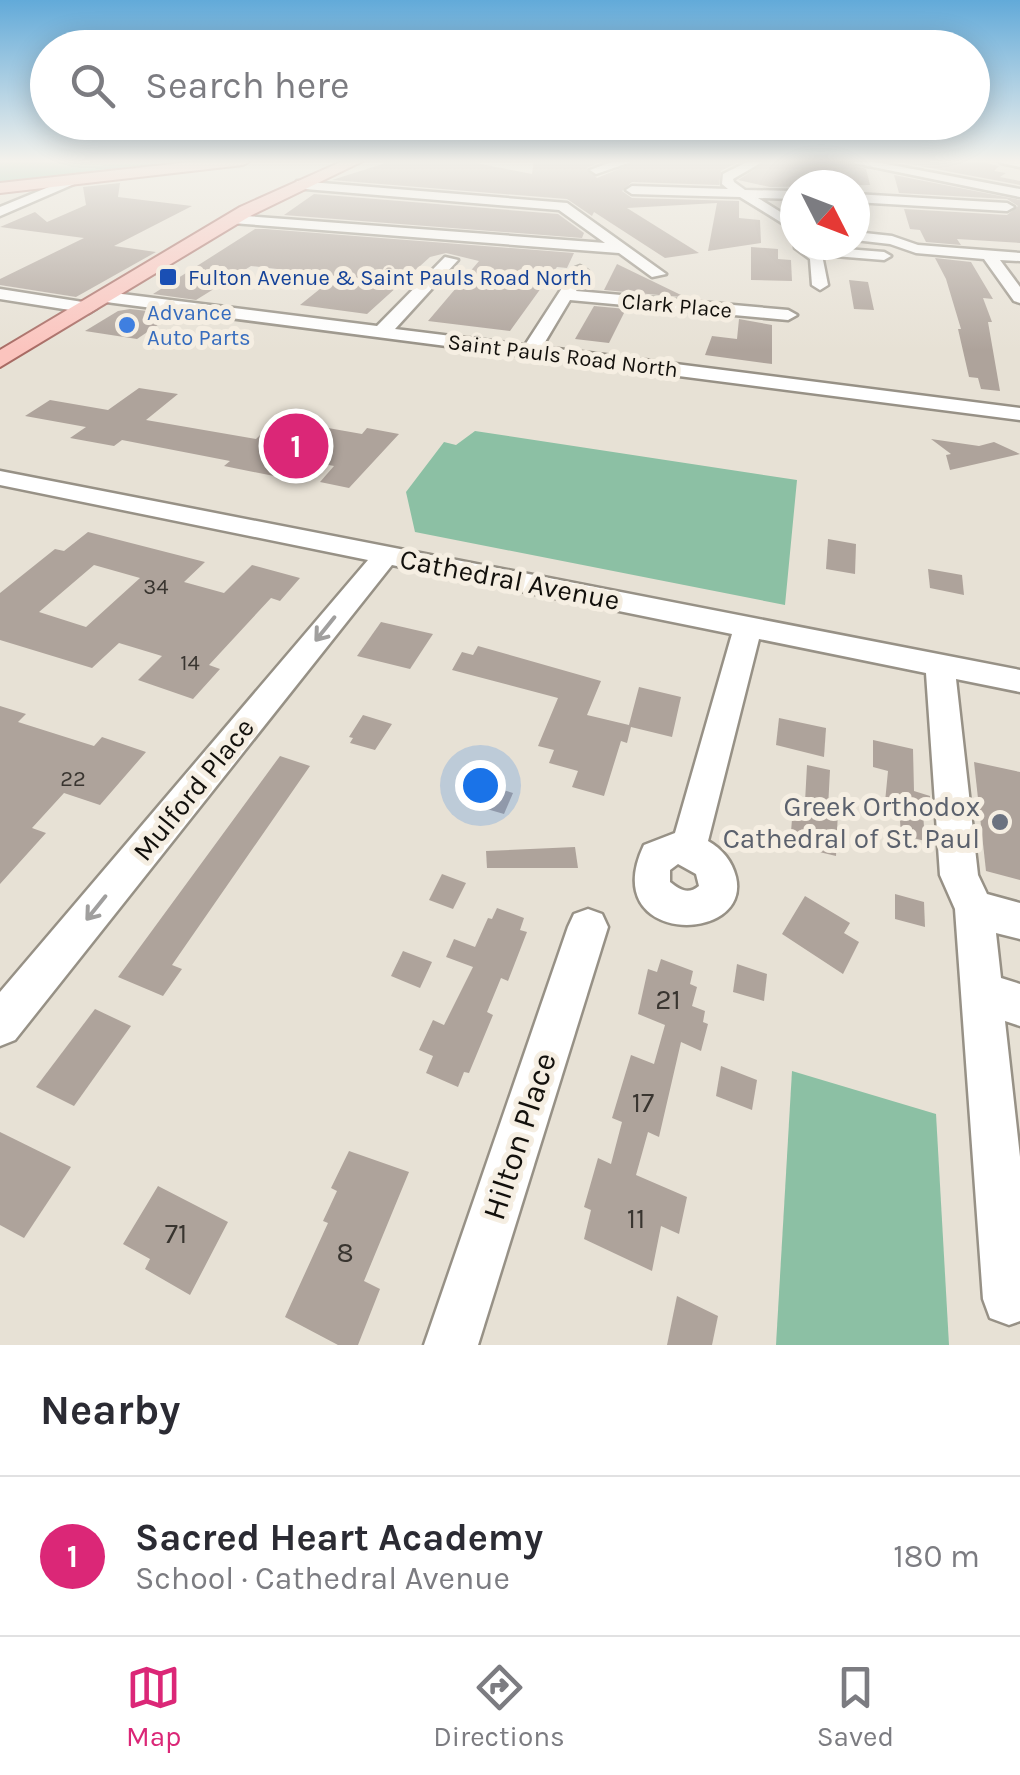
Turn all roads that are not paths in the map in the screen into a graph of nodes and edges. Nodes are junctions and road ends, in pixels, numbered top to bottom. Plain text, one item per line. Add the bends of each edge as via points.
1 (224, 224) edge
2 (294, 224) edge
3 (587, 224) edge
4 (870, 238) edge
5 (623, 249) junction
6 (916, 249) junction
7 (870, 254) edge
8 (988, 254) junction
9 (1020, 257) edge
10 (450, 260) dead end
11 (817, 260) edge
12 (580, 272) dead end
13 (658, 274) dead end
14 (820, 285) dead end
15 (0, 294) edge
16 (566, 295) junction
17 (1020, 298) edge
18 (98, 302) junction
19 (788, 315) dead end
20 (382, 332) junction
21 (531, 351) junction
22 (0, 360) edge
23 (1020, 414) edge
24 (0, 478) edge
25 (387, 554) junction
26 (748, 627) junction
27 (940, 665) junction
28 (1020, 681) edge
29 (688, 849) dead end
30 (974, 909) junction
31 (1020, 921) edge
32 (588, 927) dead end
33 (1001, 999) edge
34 (0, 1025) edge
35 (1010, 1189) edge
36 (1009, 1299) dead end
37 (451, 1345) edge

1 - 18 main road
2 - 5 street
3 - 5 street
4 - 6 street
5 - 13 street
6 - 7 street
6 - 8 street
8 - 9 street
8 - 17 street
10 - 20 street
11 - 14 street
12 - 16 street
15 - 18 street, Saint Pauls Road North
16 - 19 street, Clark Place
16 - 21 street
18 - 20 street, Saint Pauls Road North
18 - 22 main road
20 - 21 street, Saint Pauls Road North
21 - 23 street, Saint Pauls Road North
24 - 25 street, Cathedral Avenue
25 - 26 street, Cathedral Avenue
25 -> 34 street, Mulford Place
26 - 27 street, Cathedral Avenue
26 - 29 street
27 - 28 street, Cathedral Avenue
27 - 30 street via 959,875
30 - 31 street
30 - 33 street
32 - 37 street, Hilton Place
33 - 35 street
35 - 36 street

